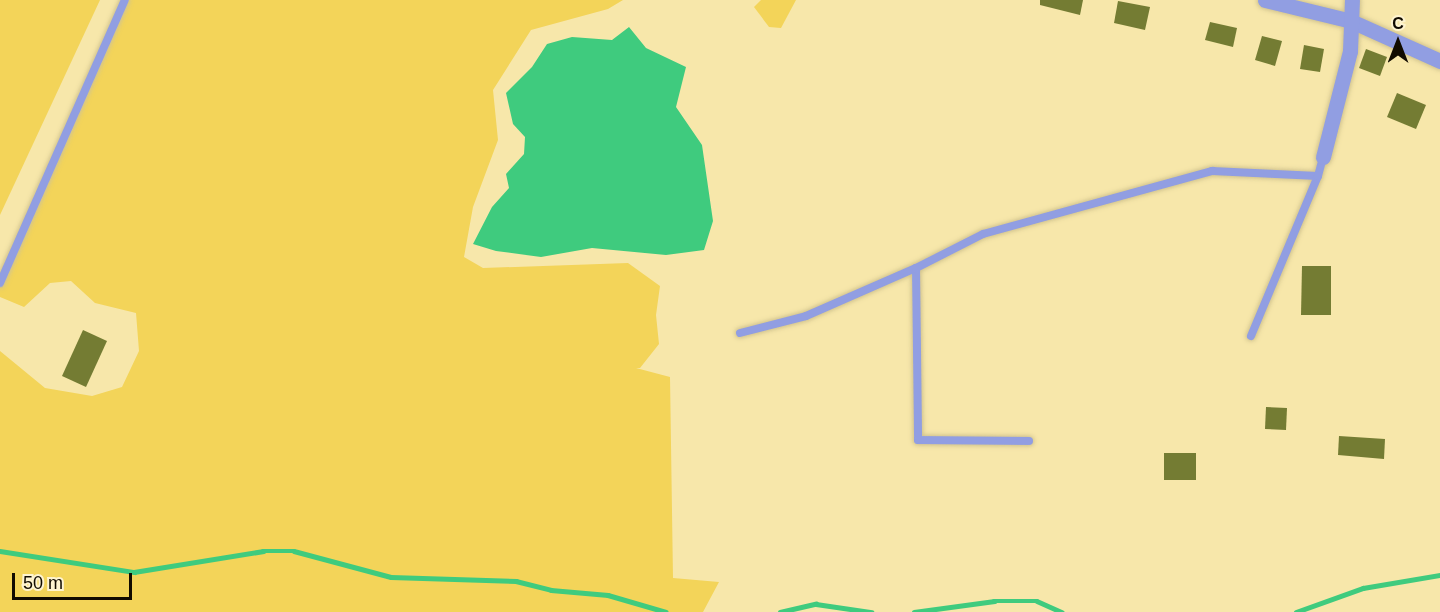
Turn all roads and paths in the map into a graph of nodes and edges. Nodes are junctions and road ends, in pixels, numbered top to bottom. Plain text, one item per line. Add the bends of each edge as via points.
1 (125, 0) edge
2 (1265, 0) edge
3 (1352, 0) edge
4 (1351, 21) junction
5 (1440, 61) edge
6 (1323, 157) joint
7 (1318, 176) junction
8 (916, 268) junction
9 (0, 283) edge
10 (740, 333) dead end
11 (1251, 336) dead end
12 (1029, 441) dead end

1 - 9 lane
2 - 4 street
3 - 4 street
4 - 5 street
4 - 6 street via 1350,51
6 - 7 lane
7 - 8 lane via 1212,171 983,234
7 - 11 lane
8 - 10 lane via 806,315
8 - 12 lane via 918,440

